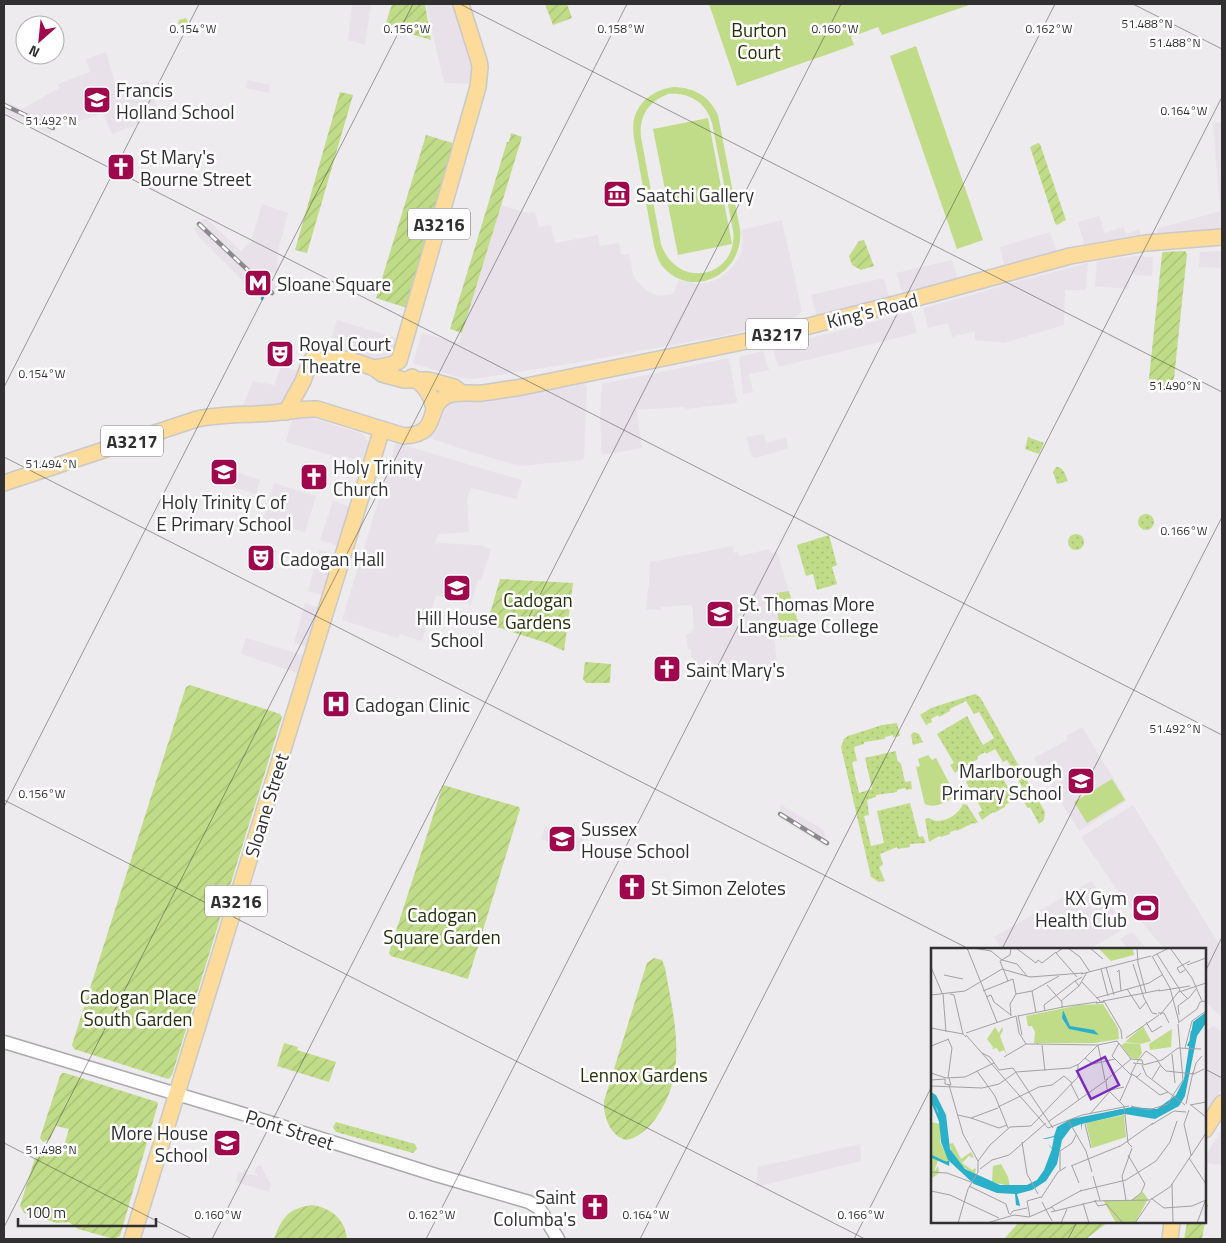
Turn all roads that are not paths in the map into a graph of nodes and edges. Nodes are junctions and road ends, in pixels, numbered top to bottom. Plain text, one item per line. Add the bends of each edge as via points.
1 (461, 4) edge
2 (1222, 237) edge
3 (398, 361) junction
4 (374, 368) junction
5 (418, 380) junction
6 (304, 381) junction
7 (462, 393) junction
8 (317, 409) junction
9 (434, 411) junction
10 (286, 412) junction
11 (382, 429) junction
12 (4, 483) edge
13 (4, 1042) edge
14 (177, 1094) junction
15 (1222, 1104) edge
16 (1206, 1128) edge
17 (1172, 1223) edge
18 (132, 1239) edge
19 (558, 1239) edge
20 (1170, 1239) edge

1 - 3 main road, A3216 via 479,61 479,80
2 - 7 main road, King's Road / A3217 via 1146,243 1070,256 762,338 517,388
3 - 4 main road
3 - 5 main road
4 - 5 main road via 382,374
4 - 6 main road via 322,354 313,358
5 - 7 main road, A3217 via 454,387
5 - 9 main road via 432,398
6 - 8 main road via 307,398
6 - 10 main road
7 - 9 main road, A3217 via 442,399
8 - 10 main road, A3217
8 - 11 main road
9 - 11 main road via 426,429 413,435 404,436
10 - 12 main road, A3217 via 228,414 197,419
11 - 14 main road, Sloane Street / A3216
13 - 14 main road, Pont Street
14 - 18 main road, Sloane Street / A3216
14 - 19 main road, Pont Street via 530,1202 539,1208
15 - 16 main road
17 - 20 main road

